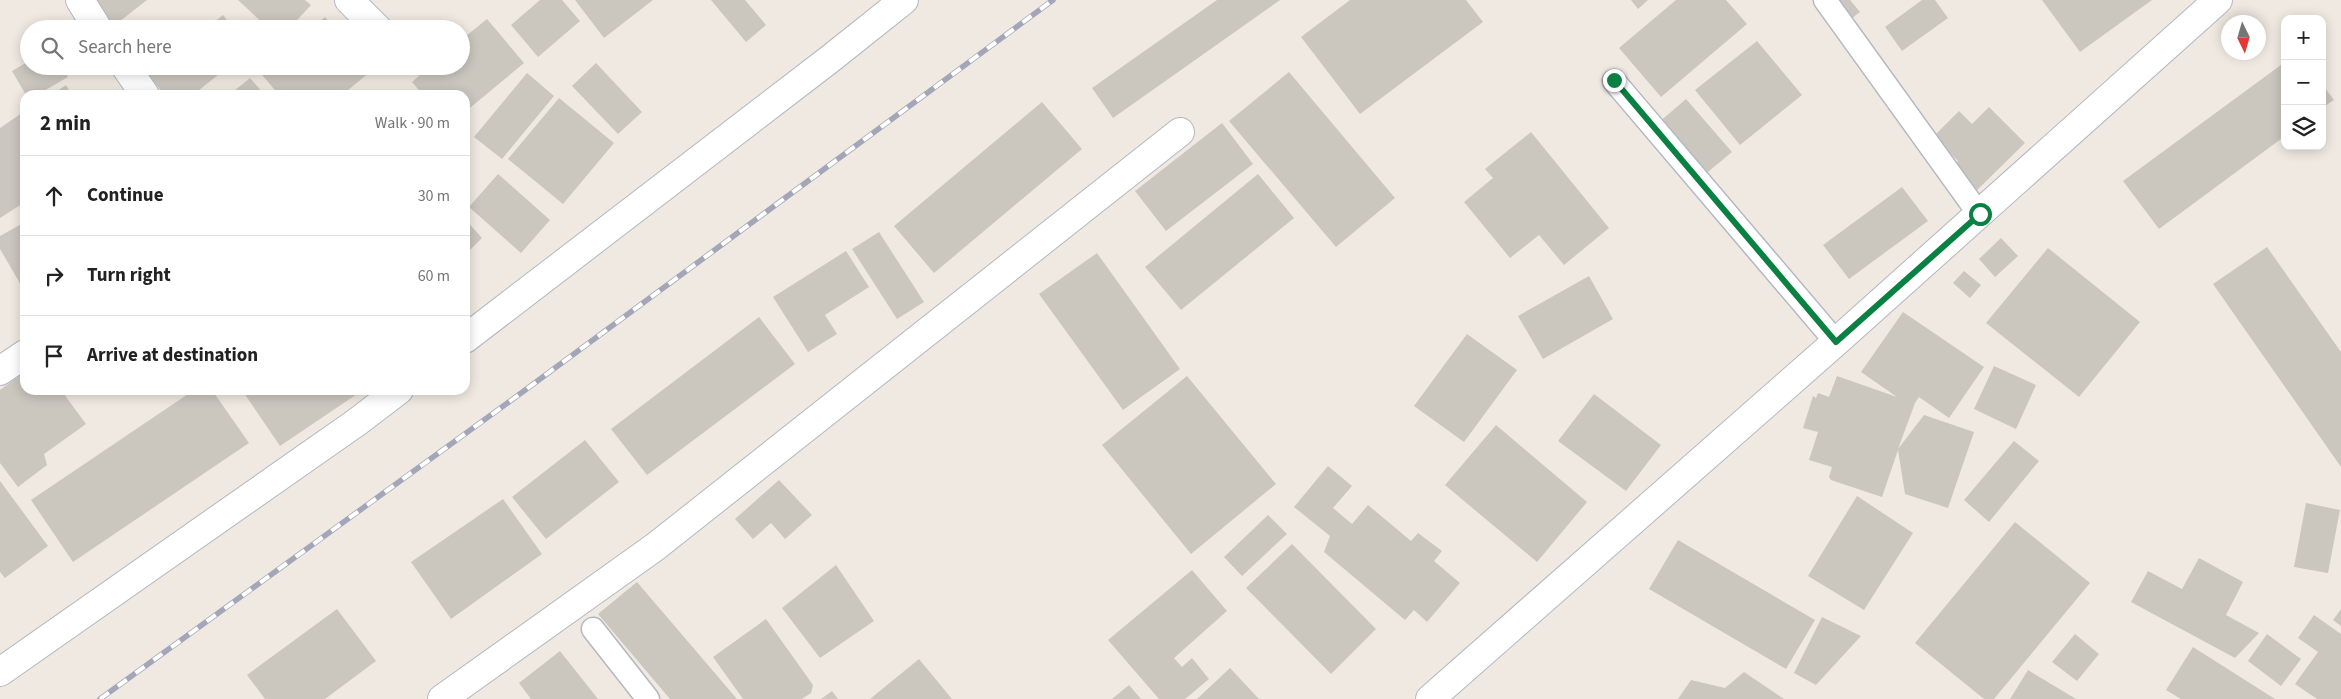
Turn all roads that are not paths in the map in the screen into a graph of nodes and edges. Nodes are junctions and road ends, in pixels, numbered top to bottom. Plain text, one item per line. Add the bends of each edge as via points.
1 (80, 0) edge
2 (349, 0) edge
3 (904, 0) edge
4 (1825, 0) edge
5 (2218, 0) edge
6 (92, 20) edge
7 (369, 20) edge
8 (132, 75) edge
9 (1614, 80) dead end
10 (142, 90) edge
11 (1180, 132) dead end
12 (1980, 214) junction
13 (470, 335) edge
14 (1836, 342) junction
15 (20, 357) edge
16 (0, 371) edge
17 (392, 395) edge
18 (593, 629) dead end
19 (0, 672) edge
20 (442, 699) edge
21 (648, 699) edge
22 (1430, 699) edge

1 - 6 street
2 - 7 street
3 - 13 street
4 - 12 lane
5 - 12 street
8 - 10 street
9 - 14 lane
11 - 20 street via 655,547
12 - 14 street
14 - 22 street
15 - 16 street
17 - 19 street
18 - 21 lane

